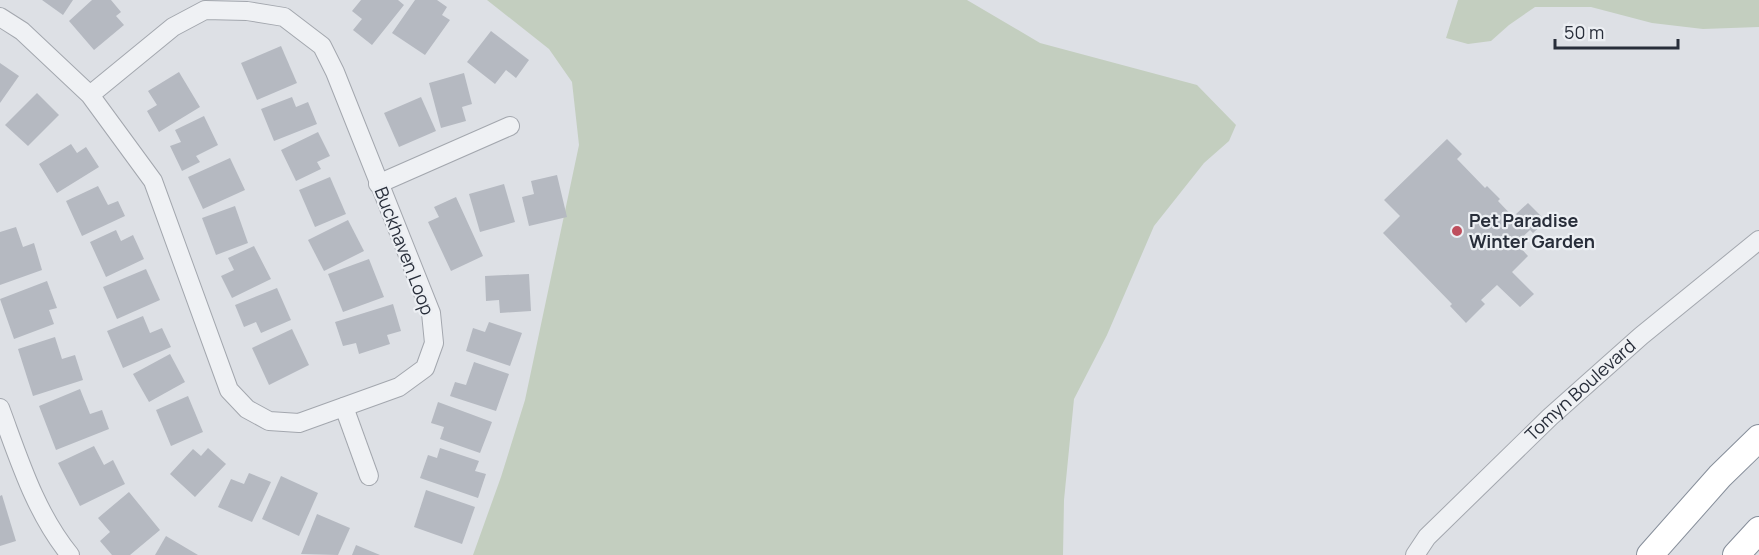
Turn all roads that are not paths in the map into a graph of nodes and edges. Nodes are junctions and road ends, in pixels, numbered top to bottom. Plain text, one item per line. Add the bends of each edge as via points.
1 (0, 17) edge
2 (90, 95) junction
3 (510, 126) dead end
4 (378, 184) junction
5 (1759, 240) edge
6 (344, 407) junction
7 (0, 408) edge
8 (1759, 438) edge
9 (369, 477) dead end
10 (1759, 530) edge
11 (70, 555) edge
12 (1415, 555) edge
13 (1650, 555) edge
14 (1736, 555) edge

1 - 2 street, Buckhaven Loop via 22,32
2 - 4 street, Buckhaven Loop via 173,27 205,10 284,17 322,46
2 - 6 street, Buckhaven Loop via 153,182 230,390 247,409 269,421 299,423
3 - 4 street
4 - 6 street, Buckhaven Loop via 431,313 434,343 425,368 399,387
5 - 12 street, Tomyn Boulevard via 1641,336 1550,417 1427,537
6 - 9 street
7 - 11 street via 28,486
8 - 13 highway
10 - 14 highway

